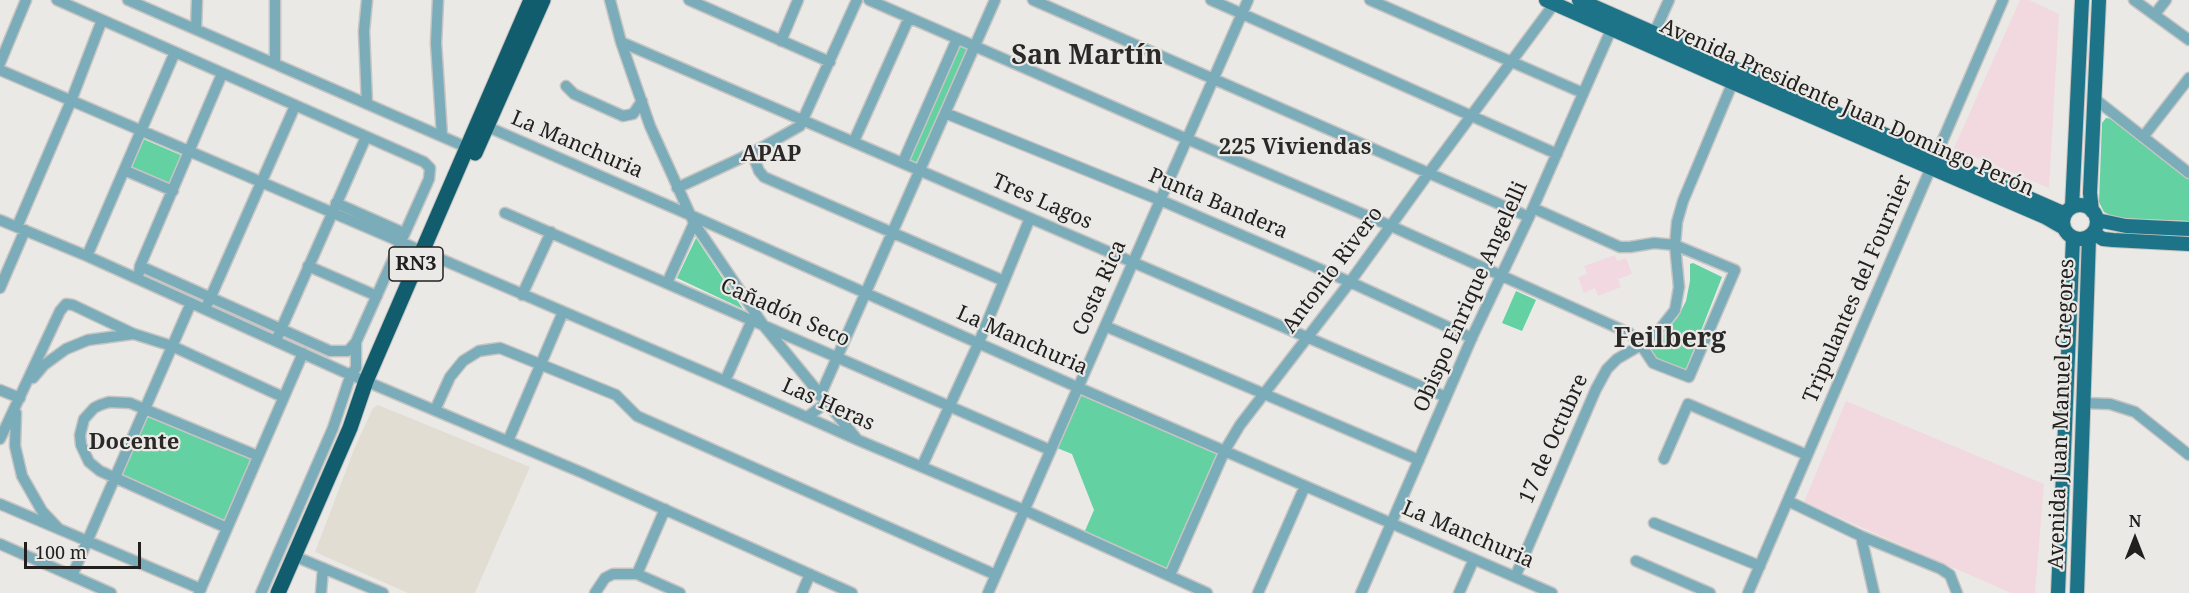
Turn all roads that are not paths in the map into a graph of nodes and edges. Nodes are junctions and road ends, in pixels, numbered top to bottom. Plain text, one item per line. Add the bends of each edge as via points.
1 (26, 0) edge
2 (57, 0) edge
3 (128, 0) edge
4 (197, 0) edge
5 (275, 0) edge
6 (367, 0) edge
7 (438, 0) edge
8 (531, 0) edge
9 (543, 0) edge
10 (610, 0) edge
11 (689, 0) edge
12 (798, 0) edge
13 (857, 0) edge
14 (869, 0) edge
15 (995, 0) edge
16 (1033, 0) edge
17 (1211, 0) edge
18 (1248, 0) edge
19 (1370, 0) edge
20 (1579, 0) edge
21 (1668, 0) edge
22 (2003, 0) edge
23 (2082, 0) edge
24 (2099, 0) edge
25 (2134, 0) edge
26 (2166, 0) edge
27 (1553, 1) edge
28 (1242, 14) junction
29 (2155, 14) junction
30 (909, 18) junction
31 (102, 20) junction
32 (1615, 23) junction
33 (196, 29) junction
34 (957, 39) junction
35 (1651, 39) junction
36 (781, 40) junction
37 (2189, 40) edge
38 (621, 42) junction
39 (975, 47) junction
40 (175, 52) junction
41 (830, 62) junction
42 (1512, 62) junction
43 (0, 63) edge
44 (275, 64) junction
45 (0, 70) edge
46 (222, 74) junction
47 (1735, 76) junction
48 (2189, 78) edge
49 (1213, 80) junction
50 (566, 86) dead end
51 (1583, 93) junction
52 (2094, 99) junction
53 (71, 101) junction
54 (642, 101) junction
55 (367, 104) junction
56 (295, 106) junction
57 (945, 113) junction
58 (623, 116) junction
59 (1472, 116) junction
60 (805, 120) junction
61 (483, 125) junction
62 (650, 126) junction
63 (141, 131) junction
64 (442, 136) junction
65 (366, 137) junction
66 (2143, 137) junction
67 (1187, 139) junction
68 (854, 141) junction
69 (471, 149) junction
70 (189, 152) junction
71 (752, 153) junction
72 (1557, 154) junction
73 (903, 162) junction
74 (1934, 163) junction
75 (920, 169) junction
76 (124, 170) junction
77 (2189, 173) edge
78 (1428, 174) junction
79 (261, 183) junction
80 (676, 188) junction
81 (173, 191) junction
82 (1160, 200) junction
83 (333, 208) junction
84 (1531, 212) junction
85 (505, 213) dead end
86 (2094, 215) junction
87 (1030, 218) junction
88 (692, 219) junction
89 (0, 220) edge
90 (2068, 222) junction
91 (1391, 226) junction
92 (21, 229) junction
93 (2189, 229) edge
94 (551, 232) junction
95 (891, 233) junction
96 (2091, 235) junction
97 (402, 238) junction
98 (1675, 244) junction
99 (2189, 244) edge
100 (426, 254) junction
101 (87, 256) junction
102 (1132, 262) junction
103 (140, 266) junction
104 (308, 266) junction
105 (1502, 275) junction
106 (138, 279) junction
107 (1004, 281) junction
108 (1350, 282) junction
109 (667, 283) junction
110 (0, 288) edge
111 (865, 293) junction
112 (522, 295) junction
113 (376, 296) junction
114 (211, 297) junction
115 (191, 303) junction
116 (206, 309) junction
117 (563, 312) junction
118 (752, 320) junction
119 (764, 326) junction
120 (1105, 326) junction
121 (280, 330) junction
122 (134, 334) junction
123 (1308, 337) junction
124 (1472, 338) junction
125 (275, 341) junction
126 (356, 342) junction
127 (979, 342) junction
128 (1641, 345) junction
129 (172, 346) junction
130 (303, 353) junction
131 (838, 358) junction
132 (541, 364) junction
133 (351, 374) junction
134 (725, 381) junction
135 (371, 383) junction
136 (1077, 387) junction
137 (0, 390) edge
138 (1263, 395) junction
139 (283, 397) junction
140 (1446, 397) junction
141 (20, 398) junction
142 (823, 400) junction
143 (2084, 403) junction
144 (949, 406) junction
145 (145, 408) junction
146 (435, 410) junction
147 (807, 417) junction
148 (0, 439) edge
149 (858, 440) junction
150 (508, 441) junction
151 (1050, 450) junction
152 (1225, 450) junction
153 (1807, 455) junction
154 (2189, 455) edge
155 (258, 456) junction
156 (1664, 459) dead end
157 (1419, 460) junction
158 (922, 466) junction
159 (114, 479) junction
160 (1305, 486) junction
161 (1788, 501) junction
162 (0, 504) edge
163 (665, 509) junction
164 (1024, 510) junction
165 (1653, 523) dead end
166 (1392, 524) junction
167 (58, 528) junction
168 (227, 528) junction
169 (1861, 536) junction
170 (87, 541) junction
171 (0, 544) edge
172 (294, 556) junction
173 (1474, 559) junction
174 (1636, 561) dead end
175 (1760, 566) junction
176 (323, 568) junction
177 (637, 574) junction
178 (810, 574) junction
179 (996, 575) junction
180 (1170, 575) junction
181 (72, 576) junction
182 (1515, 577) junction
183 (200, 591) edge
184 (111, 593) edge
185 (261, 593) edge
186 (278, 593) edge
187 (321, 593) edge
188 (383, 593) edge
189 (595, 593) edge
190 (680, 593) edge
191 (802, 593) edge
192 (852, 593) edge
193 (988, 593) edge
194 (1207, 593) edge
195 (1258, 593) edge
196 (1361, 593) edge
197 (1459, 593) edge
198 (1552, 593) edge
199 (1710, 593) edge
200 (1748, 593) edge
201 (1874, 593) edge
202 (1957, 593) edge
203 (2058, 593) edge
204 (2077, 593) edge

1 - 43 street
2 - 31 street
3 - 33 street
4 - 33 street
5 - 44 street
6 - 55 street
7 - 64 street via 436,43
8 - 61 highway
9 - 61 highway
10 - 38 street
11 - 36 street
12 - 36 street
13 - 41 street
14 - 30 street
15 - 39 street
16 - 49 street
17 - 28 street
18 - 28 street, Costa Rica
19 - 42 street
20 - 32 main road, Avenida Presidente Juan Domingo Perón
21 - 35 street
22 - 74 street, Tripulantes del Fournier
23 - 90 main road, Avenida Juan Manuel Gregores
24 - 52 main road
25 - 29 street
26 - 29 street
27 - 32 main road, Avenida Presidente Juan Domingo Perón
27 - 42 street, Antonio Rivero
28 - 49 street, Costa Rica
28 - 59 street
29 - 37 street
30 - 34 street
30 - 68 street
31 - 40 street
31 - 53 street
32 - 35 main road, Avenida Presidente Juan Domingo Perón
32 - 51 street, Obispo Enrique Angelelli
33 - 44 street
34 - 39 street
34 - 73 street
35 - 47 main road, Avenida Presidente Juan Domingo Perón
36 - 41 street
38 - 54 street
38 - 60 street, Tres Lagos
39 - 57 street
39 - 67 street
40 - 46 street
40 - 63 street
41 - 60 street
42 - 51 street
42 - 59 street, Antonio Rivero
44 - 55 street
45 - 53 street, Las Heras
46 - 56 street
46 - 70 street
47 - 74 main road, Avenida Presidente Juan Domingo Perón
47 - 98 street, 17 de Octubre via 1683,201
48 - 66 street
49 - 67 street, Costa Rica
49 - 78 street
50 - 58 street via 574,94
51 - 72 street, Obispo Enrique Angelelli
52 - 66 street
52 - 86 main road via 2090,193
53 - 63 street, Las Heras
53 - 92 street
54 - 58 street via 633,114
54 - 62 street
55 - 64 street
56 - 65 street
56 - 79 street
57 - 75 street
57 - 82 street, Punta Bandera
58 - 62 street
59 - 72 street
59 - 78 street, Antonio Rivero
60 - 68 street, Tres Lagos
60 - 71 street via 796,130
61 - 69 highway
61 - 88 street, La Manchuria
62 - 80 street
63 - 70 street, Las Heras
63 - 76 street
64 - 69 street
65 - 83 street
65 - 97 street via 430,168 429,179
66 - 77 street
67 - 82 street, Costa Rica
67 - 91 street
68 - 73 street, Tres Lagos
69 - 100 highway, RN3
70 - 79 street, Las Heras
70 - 81 street
71 - 80 street
71 - 95 street via 764,177
72 - 84 street, Obispo Enrique Angelelli
73 - 75 street, Tres Lagos
74 - 90 main road, Avenida Presidente Juan Domingo Perón
74 - 153 street, Tripulantes del Fournier
75 - 87 street, Tres Lagos
75 - 95 street
76 - 81 street
76 - 101 street
78 - 84 street
78 - 91 street, Antonio Rivero
79 - 83 street, Las Heras
79 - 114 street
80 - 88 street
81 - 103 street
82 - 102 street, Costa Rica
82 - 108 street, Punta Bandera
83 - 97 street, Las Heras
83 - 104 street
84 - 98 street via 1620,247
84 - 105 street, Obispo Enrique Angelelli
85 - 94 street, Cañadón Seco
86 - 90 main road via 2083,206
86 - 93 main road via 2126,226
86 - 96 main road, Avenida Juan Manuel Gregores
87 - 102 street, Tres Lagos
87 - 107 street
88 - 109 street
88 - 111 street, La Manchuria
88 - 119 street
89 - 92 street
90 - 96 main road via 2079,239
90 - 203 main road, Avenida Juan Manuel Gregores
91 - 105 street
91 - 108 street, Antonio Rivero
92 - 101 street
92 - 110 street
94 - 109 street, Cañadón Seco
94 - 112 street
95 - 107 street
95 - 111 street
96 - 99 main road
96 - 143 main road, Avenida Juan Manuel Gregores
97 - 100 street, Las Heras
97 - 113 street
98 - 128 street, 17 de Octubre via 1679,287 1675,310
98 - 128 street via 1735,270 1689,377 1653,363
100 - 112 street, Las Heras
100 - 135 highway, RN3
101 - 106 street
102 - 120 street, Costa Rica
102 - 123 street, Tres Lagos
103 - 106 street
103 - 114 street
104 - 113 street
104 - 121 street
105 - 124 street, Obispo Enrique Angelelli
105 - 128 street via 1629,333
106 - 115 street
107 - 127 street
108 - 123 street, Antonio Rivero
108 - 124 street, Punta Bandera
109 - 118 street, Cañadón Seco
111 - 127 street, La Manchuria
111 - 131 street
112 - 117 street, Las Heras
113 - 126 street
114 - 116 street
114 - 121 street
115 - 116 street
115 - 129 street
116 - 125 street
117 - 132 street
117 - 134 street, Las Heras
118 - 119 street, Cañadón Seco
118 - 134 street
119 - 131 street, Cañadón Seco
119 - 142 street
120 - 136 street, Costa Rica
120 - 138 street
121 - 125 street
121 - 126 street via 330,351 348,351
122 - 129 street
122 - 141 street via 88,340 66,349 44,365
122 - 141 street via 66,304
123 - 138 street, Antonio Rivero
123 - 140 street, Tres Lagos
124 - 140 street, Obispo Enrique Angelelli
125 - 130 street
126 - 133 street via 358,361
127 - 136 street, La Manchuria
127 - 144 street
128 - 182 street, 17 de Octubre via 1617,359 1601,380
129 - 139 street
129 - 145 street
130 - 133 street
130 - 139 street
131 - 142 street
131 - 144 street, Cañadón Seco
132 - 146 street via 500,348 471,354 454,370
132 - 150 street
132 - 179 street via 616,395 637,416
133 - 135 street
133 - 185 street via 333,428
134 - 147 street, Las Heras
135 - 146 street
135 - 172 highway, RN3
136 - 151 street, Costa Rica
136 - 152 street, La Manchuria
137 - 141 street
138 - 152 street, Antonio Rivero
138 - 157 street
139 - 155 street
140 - 157 street, Obispo Enrique Angelelli
141 - 148 street
141 - 167 street via 14,430 22,476 42,511
142 - 147 street
142 - 149 street
143 - 154 street via 2110,404 2135,412
143 - 204 main road, Avenida Juan Manuel Gregores
144 - 151 street, Cañadón Seco
144 - 158 street
145 - 155 street
145 - 159 street
145 - 159 street via 109,402 94,408 84,419 80,435 84,454
146 - 150 street
147 - 149 street, Las Heras
149 - 158 street, Las Heras
150 - 163 street
151 - 164 street, Costa Rica
152 - 160 street, La Manchuria
152 - 180 street, Antonio Rivero
153 - 156 street via 1688,404
153 - 161 street, Tripulantes del Fournier
155 - 168 street
157 - 166 street, Obispo Enrique Angelelli
158 - 164 street, Las Heras
159 - 168 street
159 - 170 street
160 - 166 street, La Manchuria
160 - 195 street
161 - 169 street
161 - 175 street, Tripulantes del Fournier
162 - 167 street
163 - 177 street
163 - 178 street
164 - 179 street, Costa Rica
164 - 180 street, Las Heras
165 - 175 street
166 - 173 street, La Manchuria
166 - 196 street, Obispo Enrique Angelelli
167 - 170 street
168 - 183 street
169 - 201 street
169 - 202 street via 1941,569 1950,575
170 - 181 street
170 - 183 street
171 - 181 street
172 - 176 street
172 - 186 highway
173 - 182 street, La Manchuria
173 - 197 street
174 - 199 street
175 - 200 street, Tripulantes del Fournier
176 - 187 street
176 - 188 street
177 - 189 street via 613,574 605,578
177 - 190 street
178 - 191 street
178 - 192 street
179 - 193 street, Costa Rica
180 - 194 street, Las Heras
181 - 184 street
182 - 198 street, La Manchuria

